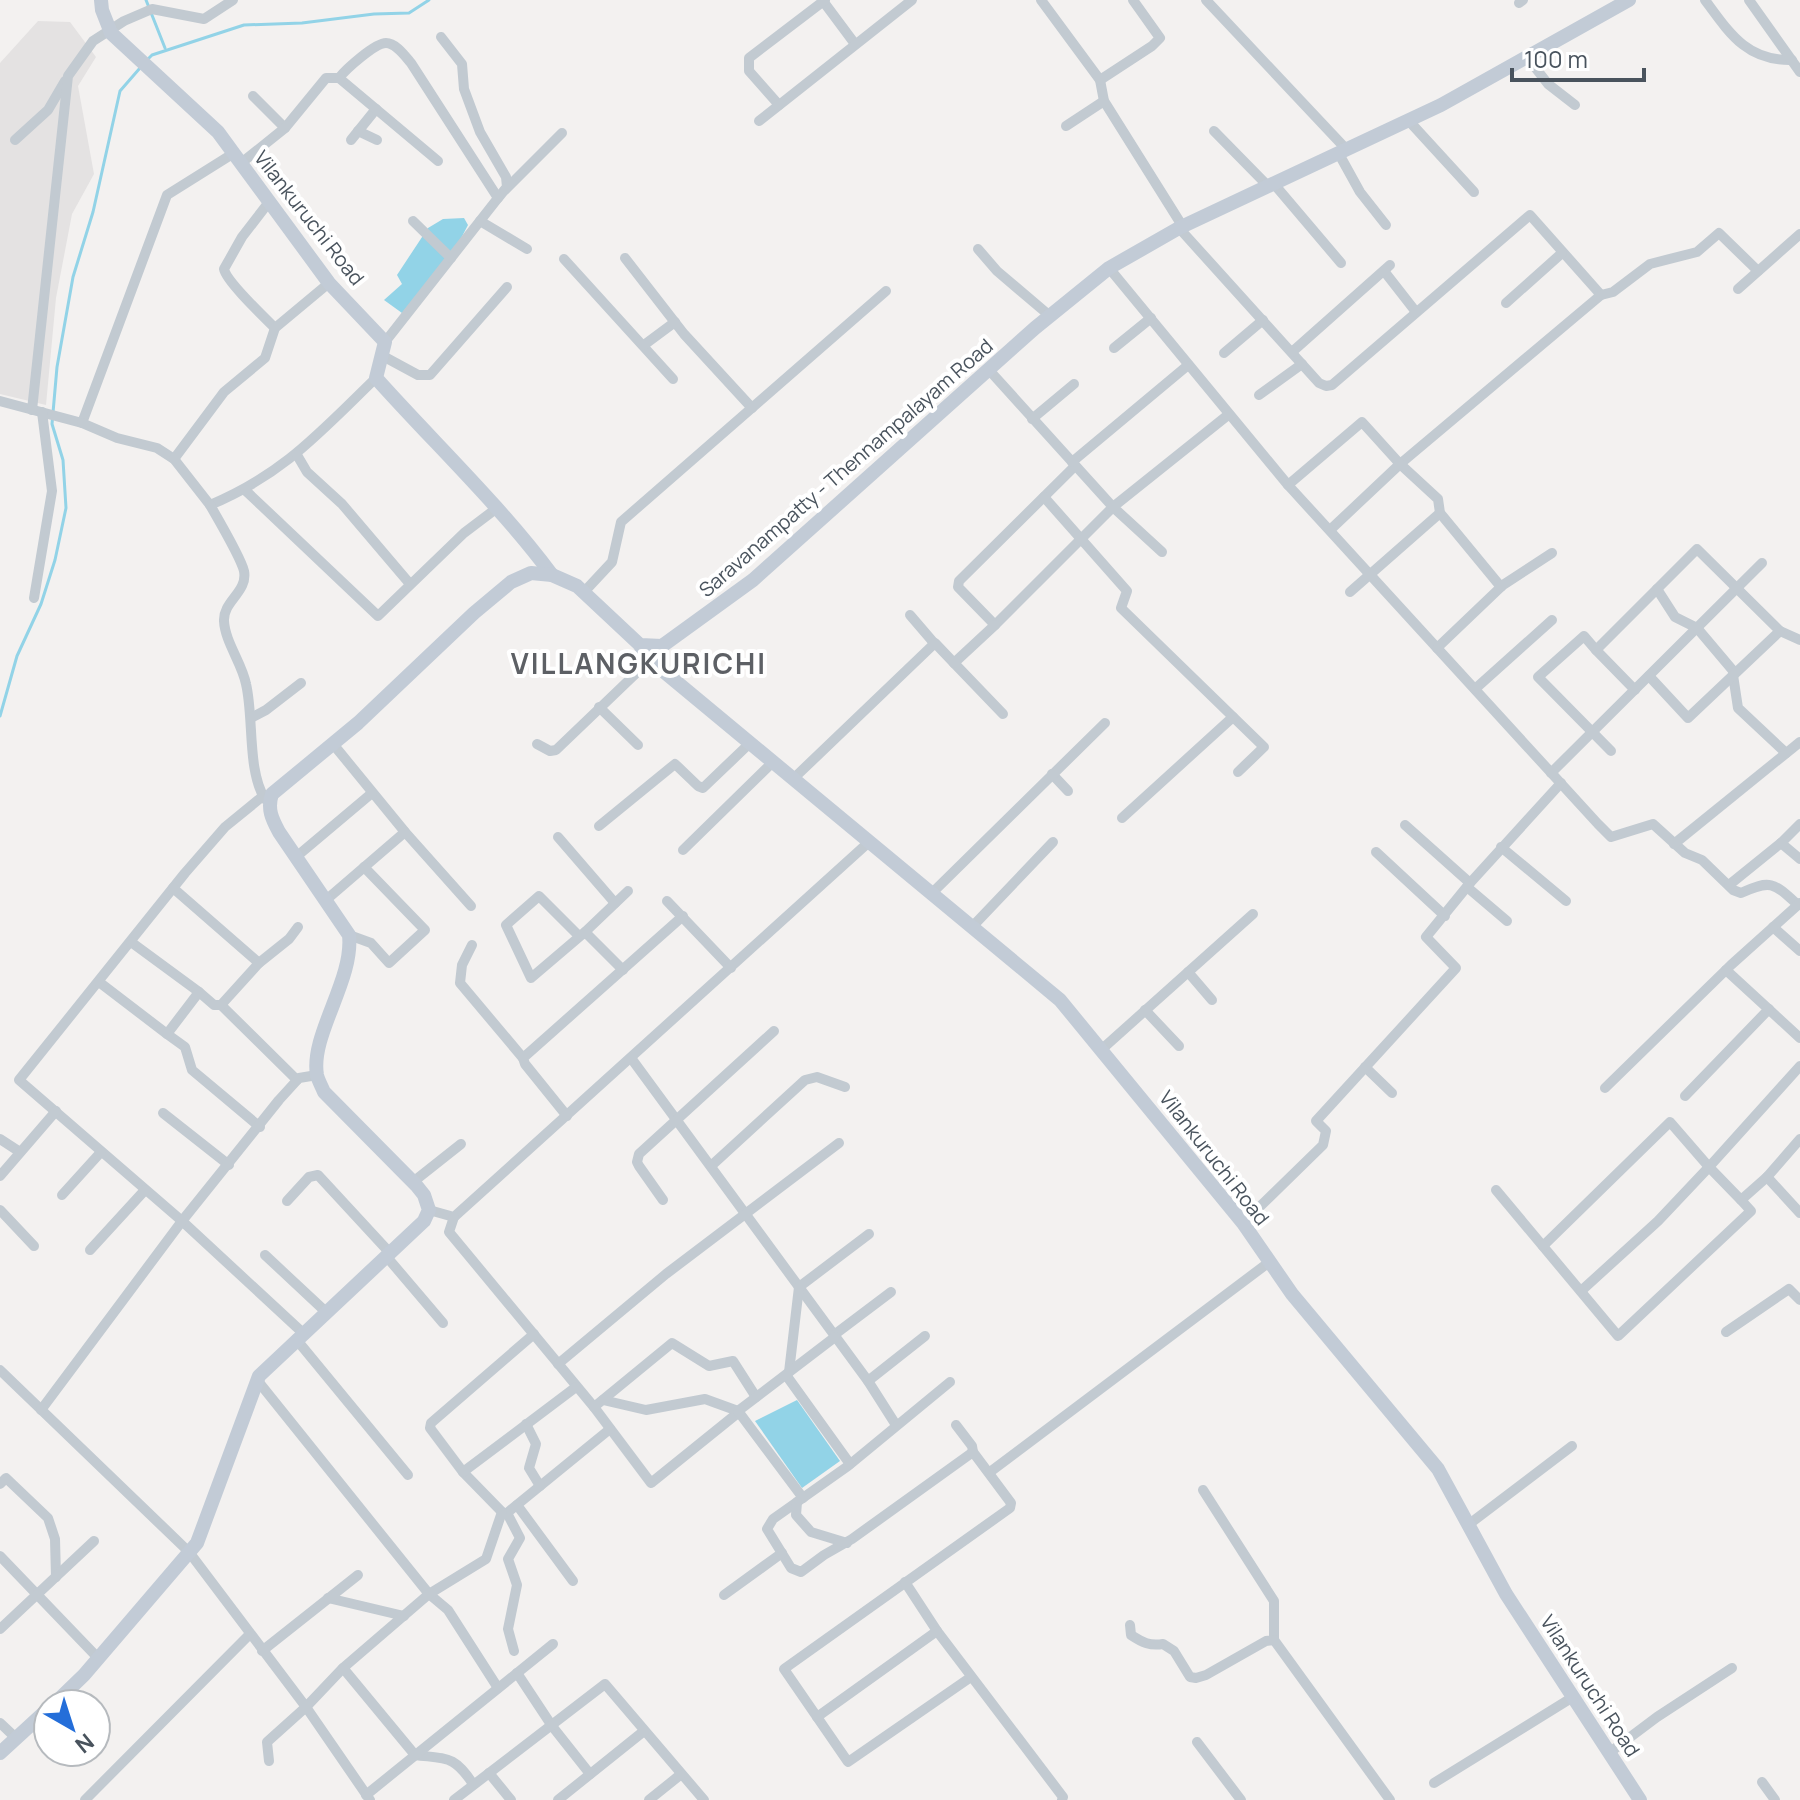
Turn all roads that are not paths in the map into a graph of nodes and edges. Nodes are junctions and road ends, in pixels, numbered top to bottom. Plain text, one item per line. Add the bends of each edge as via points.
1 (101, 0) edge
2 (233, 0) edge
3 (912, 0) edge
4 (1041, 0) edge
5 (1133, 0) edge
6 (1206, 0) edge
7 (1705, 0) edge
8 (1749, 0) edge
9 (824, 1) edge
10 (1624, 1) edge
11 (110, 29) junction
12 (441, 37) dead end
13 (855, 44) junction
14 (1527, 57) junction
15 (1792, 60) junction
16 (1800, 72) edge
17 (68, 76) junction
18 (339, 78) junction
19 (1100, 80) junction
20 (253, 96) dead end
21 (1104, 101) junction
22 (779, 105) junction
23 (1575, 105) dead end
24 (376, 109) junction
25 (759, 121) dead end
26 (1409, 121) junction
27 (1066, 126) dead end
28 (285, 128) junction
29 (1214, 131) dead end
30 (562, 133) dead end
31 (15, 140) dead end
32 (377, 140) dead end
33 (1343, 152) junction
34 (237, 158) junction
35 (438, 161) dead end
36 (1271, 186) junction
37 (1474, 192) dead end
38 (498, 198) junction
39 (269, 202) junction
40 (413, 221) dead end
41 (480, 221) junction
42 (1386, 225) dead end
43 (1181, 227) junction
44 (1800, 234) edge
45 (527, 249) dead end
46 (978, 249) dead end
47 (1562, 253) junction
48 (451, 258) junction
49 (625, 258) dead end
50 (564, 259) dead end
51 (1341, 263) dead end
52 (1109, 268) junction
53 (1758, 271) junction
54 (329, 283) junction
55 (507, 287) dead end
56 (1738, 289) dead end
57 (886, 291) dead end
58 (1601, 295) junction
59 (1506, 303) dead end
60 (1416, 312) junction
61 (1050, 316) junction
62 (1151, 318) junction
63 (1263, 320) junction
64 (675, 322) junction
65 (275, 328) junction
66 (644, 345) junction
67 (383, 348) junction
68 (1114, 348) dead end
69 (1292, 352) junction
70 (1224, 353) dead end
71 (1302, 364) junction
72 (1187, 366) junction
73 (989, 370) junction
74 (376, 378) junction
75 (673, 379) dead end
76 (1074, 384) dead end
77 (1259, 395) dead end
78 (0, 401) edge
79 (752, 408) junction
80 (39, 412) junction
81 (1228, 415) junction
82 (1032, 419) junction
83 (82, 423) junction
84 (297, 455) junction
85 (174, 459) junction
86 (1073, 464) junction
87 (1400, 464) junction
88 (1288, 485) junction
89 (245, 490) junction
90 (1044, 497) junction
91 (210, 505) junction
92 (1113, 507) junction
93 (497, 508) junction
94 (1440, 513) junction
95 (1330, 530) junction
96 (1080, 539) junction
97 (1162, 552) dead end
98 (1552, 553) dead end
99 (1762, 563) dead end
100 (1370, 573) junction
101 (552, 575) junction
102 (410, 584) junction
103 (1501, 587) junction
104 (1737, 588) junction
105 (1657, 589) junction
106 (584, 592) junction
107 (1350, 592) dead end
108 (34, 598) dead end
109 (910, 615) dead end
110 (1552, 620) dead end
111 (995, 625) junction
112 (1697, 628) junction
113 (1780, 631) junction
114 (1800, 640) edge
115 (934, 643) junction
116 (640, 645) junction
117 (1437, 648) junction
118 (1596, 650) junction
119 (650, 660) junction
120 (954, 663) junction
121 (1734, 674) junction
122 (1649, 676) junction
123 (301, 683) dead end
124 (1475, 689) junction
125 (1635, 690) junction
126 (599, 707) junction
127 (1003, 714) dead end
128 (1233, 717) junction
129 (251, 718) junction
130 (1105, 723) dead end
131 (1593, 733) junction
132 (1800, 742) edge
133 (750, 743) junction
134 (333, 744) junction
135 (537, 744) dead end
136 (638, 745) dead end
137 (1611, 751) dead end
138 (1786, 753) junction
139 (773, 762) junction
140 (1238, 772) dead end
141 (1551, 773) junction
142 (1052, 774) junction
143 (793, 779) junction
144 (1561, 783) junction
145 (1068, 791) dead end
146 (372, 793) junction
147 (266, 799) junction
148 (1122, 818) dead end
149 (1800, 824) edge
150 (1405, 825) dead end
151 (599, 826) dead end
152 (405, 832) junction
153 (558, 837) dead end
154 (869, 842) junction
155 (1053, 842) dead end
156 (1781, 843) junction
157 (1674, 844) junction
158 (1501, 847) junction
159 (683, 850) dead end
160 (1376, 852) dead end
161 (296, 857) junction
162 (1800, 859) edge
163 (364, 867) junction
164 (1468, 885) junction
165 (1729, 885) junction
166 (173, 888) junction
167 (628, 891) dead end
168 (931, 894) junction
169 (326, 900) junction
170 (667, 901) dead end
171 (1566, 901) dead end
172 (615, 903) junction
173 (1799, 904) edge
174 (471, 906) dead end
175 (1253, 914) dead end
176 (683, 916) junction
177 (1445, 916) junction
178 (1507, 921) dead end
179 (298, 927) dead end
180 (972, 927) junction
181 (1773, 927) junction
182 (582, 934) junction
183 (349, 935) junction
184 (131, 942) junction
185 (472, 945) dead end
186 (1800, 951) edge
187 (259, 963) junction
188 (731, 968) junction
189 (623, 970) junction
190 (1726, 970) junction
191 (1188, 972) junction
192 (99, 982) junction
193 (199, 992) junction
194 (1212, 1000) dead end
195 (221, 1005) junction
196 (1769, 1009) junction
197 (1145, 1010) junction
198 (774, 1031) dead end
199 (167, 1034) junction
200 (1800, 1038) edge
201 (1179, 1046) dead end
202 (1101, 1050) junction
203 (523, 1058) junction
204 (631, 1058) junction
205 (1800, 1066) edge
206 (1365, 1067) junction
207 (317, 1075) junction
208 (297, 1080) junction
209 (845, 1087) dead end
210 (1605, 1088) dead end
211 (1392, 1093) dead end
212 (1685, 1096) dead end
213 (56, 1111) junction
214 (163, 1113) dead end
215 (567, 1116) junction
216 (677, 1120) junction
217 (260, 1127) junction
218 (0, 1139) edge
219 (1800, 1139) edge
220 (839, 1143) dead end
221 (461, 1144) dead end
222 (20, 1152) junction
223 (101, 1152) junction
224 (229, 1165) junction
225 (711, 1166) junction
226 (1709, 1167) junction
227 (0, 1176) edge
228 (1767, 1177) junction
229 (413, 1182) junction
230 (145, 1190) junction
231 (1496, 1190) dead end
232 (62, 1195) dead end
233 (663, 1200) dead end
234 (1741, 1200) junction
235 (287, 1201) dead end
236 (0, 1210) edge
237 (429, 1210) junction
238 (1800, 1213) edge
239 (746, 1214) junction
240 (454, 1217) junction
241 (182, 1221) junction
242 (1243, 1223) junction
243 (869, 1234) dead end
244 (34, 1246) dead end
245 (1543, 1246) junction
246 (90, 1250) dead end
247 (388, 1254) junction
248 (265, 1255) dead end
249 (1268, 1263) junction
250 (799, 1287) junction
251 (1581, 1291) junction
252 (891, 1292) dead end
253 (1800, 1300) edge
254 (326, 1312) junction
255 (443, 1323) dead end
256 (1726, 1332) dead end
257 (534, 1334) junction
258 (300, 1336) junction
259 (835, 1336) junction
260 (925, 1336) dead end
261 (558, 1364) junction
262 (0, 1370) edge
263 (788, 1374) junction
264 (257, 1380) junction
265 (868, 1381) junction
266 (950, 1382) dead end
267 (576, 1387) junction
268 (756, 1397) junction
269 (598, 1404) junction
270 (41, 1410) junction
271 (738, 1411) junction
272 (526, 1424) junction
273 (896, 1425) junction
274 (956, 1425) dead end
275 (610, 1429) junction
276 (1572, 1446) dead end
277 (973, 1452) junction
278 (850, 1464) junction
279 (463, 1472) junction
280 (990, 1472) junction
281 (408, 1475) dead end
282 (0, 1484) edge
283 (540, 1486) junction
284 (1203, 1490) dead end
285 (800, 1500) junction
286 (517, 1505) junction
287 (505, 1512) junction
288 (1468, 1525) junction
289 (94, 1541) dead end
290 (847, 1543) junction
291 (490, 1548) junction
292 (189, 1552) junction
293 (782, 1553) junction
294 (0, 1556) edge
295 (508, 1559) junction
296 (358, 1575) dead end
297 (56, 1577) junction
298 (573, 1581) dead end
299 (905, 1582) junction
300 (429, 1594) junction
301 (37, 1595) junction
302 (724, 1595) dead end
303 (328, 1598) junction
304 (404, 1616) junction
305 (1130, 1625) dead end
306 (0, 1629) edge
307 (937, 1631) junction
308 (250, 1634) junction
309 (1274, 1640) junction
310 (553, 1644) dead end
311 (262, 1651) junction
312 (514, 1651) dead end
313 (98, 1658) junction
314 (343, 1668) junction
315 (1732, 1668) dead end
316 (517, 1673) junction
317 (971, 1677) junction
318 (69, 1688) edge
319 (498, 1688) junction
320 (1573, 1697) junction
321 (306, 1707) junction
322 (817, 1717) junction
323 (0, 1723) edge
324 (32, 1724) edge
325 (552, 1726) junction
326 (644, 1731) junction
327 (17, 1739) junction
328 (1197, 1742) dead end
329 (0, 1753) edge
330 (1609, 1753) junction
331 (415, 1755) junction
332 (269, 1761) dead end
333 (489, 1773) junction
334 (590, 1774) junction
335 (680, 1775) junction
336 (1762, 1782) dead end
337 (1434, 1783) dead end
338 (473, 1784) junction
339 (93, 1797) edge
340 (368, 1798) edge
341 (1635, 1798) edge
342 (454, 1800) edge
343 (511, 1800) edge
344 (558, 1800) edge
345 (649, 1800) edge
346 (704, 1800) edge
347 (1062, 1800) edge
348 (1241, 1800) edge
349 (1390, 1800) edge
350 (1775, 1800) edge

1 - 11 main road, Vilankuruchi Road
2 - 11 street via 204,19 152,9
3 - 13 street
4 - 19 street
5 - 19 street via 1160,38
6 - 33 street
7 - 15 street via 1759,56
8 - 15 street
9 - 13 street
9 - 22 street via 749,58 749,71
10 - 14 main road, Saravanampatty - Thennampalayam Road
11 - 17 street via 93,41
11 - 34 main road, Vilankuruchi Road via 218,132
12 - 38 street via 462,64 464,89 480,132 507,180
13 - 22 street
14 - 23 street via 1548,84
14 - 26 main road, Saravanampatty - Thennampalayam Road
15 - 16 street
17 - 31 street via 48,110
17 - 80 street
18 - 24 street
18 - 28 street via 326,78
18 - 38 street via 377,46 394,45
19 - 21 street
20 - 28 street
21 - 27 street
21 - 43 street
22 - 25 street
24 - 32 street via 354,136
24 - 35 street
26 - 33 main road, Saravanampatty - Thennampalayam Road
26 - 37 street
28 - 34 street
29 - 36 street
30 - 38 street
33 - 36 main road, Saravanampatty - Thennampalayam Road
33 - 42 street via 1360,192
34 - 39 main road, Vilankuruchi Road
34 - 83 street via 167,195
36 - 43 main road, Saravanampatty - Thennampalayam Road
36 - 51 street
38 - 41 street
39 - 54 main road, Vilankuruchi Road
39 - 65 street via 224,269 227,280
40 - 48 street
41 - 45 street
41 - 48 street
43 - 52 main road, Saravanampatty - Thennampalayam Road
43 - 63 street
44 - 53 street
46 - 61 street
47 - 58 street
47 - 59 street
47 - 60 street via 1530,215
48 - 67 street
49 - 64 street
50 - 66 street
52 - 61 main road, Saravanampatty - Thennampalayam Road
52 - 62 street
53 - 56 street
53 - 58 street via 1719,233 1697,252 1650,264
54 - 65 street
54 - 67 main road, Vilankuruchi Road
55 - 67 street via 430,375 418,375
57 - 79 street
58 - 87 street
60 - 69 street via 1387,268
60 - 71 street via 1332,385 1319,383
61 - 73 main road, Saravanampatty - Thennampalayam Road
62 - 68 street
62 - 72 street
63 - 69 street
63 - 70 street
64 - 66 street
64 - 79 street
65 - 85 street via 265,358 224,392
66 - 75 street
67 - 74 main road
69 - 71 street
71 - 77 street
72 - 81 street
72 - 86 street
73 - 82 street
73 - 116 main road, Saravanampatty - Thennampalayam Road via 753,580 662,646
74 - 84 street
74 - 93 main road
76 - 82 street
78 - 80 street
79 - 106 street via 621,522 612,562
80 - 83 street
80 - 108 street via 52,491
81 - 88 street
81 - 92 street
82 - 86 street
83 - 85 street via 157,448
84 - 89 street
84 - 102 street
85 - 91 street
86 - 90 street
86 - 92 street
87 - 88 street via 1362,422
87 - 94 street via 1438,499
87 - 95 street
88 - 95 street
89 - 91 street
89 - 102 street via 378,616
90 - 96 street
90 - 111 street via 959,581 958,587
91 - 129 street via 244,571 224,621 246,683
92 - 96 street
92 - 97 street
93 - 101 main road
93 - 102 street
94 - 100 street
94 - 103 street
95 - 100 street
96 - 111 street
96 - 128 street via 1127,591 1121,608
98 - 103 street
99 - 104 street
100 - 107 street
100 - 117 street
101 - 106 main road
101 - 134 main road via 531,573 511,582
103 - 117 street
104 - 105 street via 1697,549
104 - 112 street
104 - 113 street
105 - 112 street via 1675,617
105 - 118 street
106 - 116 main road
109 - 115 street
110 - 124 street
111 - 120 street
112 - 121 street
112 - 122 street
113 - 114 street
113 - 121 street
115 - 120 street
115 - 143 street
116 - 119 main road, Vilankuruchi Road
117 - 124 street
118 - 125 street
118 - 131 street via 1584,636 1538,677
119 - 126 street
119 - 133 main road, Vilankuruchi Road
120 - 127 street
121 - 122 street via 1688,718
121 - 138 street via 1738,708
122 - 125 street
123 - 129 street
124 - 141 street
125 - 131 street
126 - 135 street via 556,750
126 - 136 street
128 - 140 street via 1264,747
128 - 148 street
129 - 147 street via 251,744
130 - 142 street
131 - 137 street
131 - 141 street
132 - 138 street
133 - 139 main road, Vilankuruchi Road
133 - 151 street via 703,788 675,764
134 - 146 street
134 - 147 main road
138 - 157 street
139 - 143 main road, Vilankuruchi Road
139 - 159 street
141 - 144 street
142 - 145 street
142 - 168 street
143 - 154 main road, Vilankuruchi Road
144 - 157 street via 1611,837 1653,824
144 - 158 street
146 - 152 street
146 - 161 street
147 - 161 main road via 270,816
147 - 166 street via 225,827
149 - 156 street
150 - 164 street
152 - 163 street
152 - 174 street
153 - 172 street
154 - 168 main road, Vilankuruchi Road
154 - 188 street
155 - 180 street
156 - 162 street
156 - 165 street
157 - 165 street
158 - 164 street
158 - 171 street
160 - 177 street
161 - 169 main road
163 - 169 street
163 - 183 street via 425,930 389,963 371,943
164 - 177 street
164 - 178 street
165 - 173 street via 1741,893 1763,883 1778,886
166 - 184 street
166 - 187 street
167 - 172 street
168 - 180 main road, Vilankuruchi Road
169 - 183 main road
170 - 176 street
172 - 182 street
173 - 181 street
175 - 191 street
176 - 188 street
176 - 189 street
177 - 206 street via 1426,937 1456,968
179 - 187 street
180 - 202 main road, Vilankuruchi Road via 1060,1000
181 - 186 street
181 - 190 street
182 - 182 street via 531,978 506,925 539,896
182 - 189 street
183 - 207 main road via 351,952 323,1037
184 - 192 street
184 - 193 street
185 - 203 street via 460,983
187 - 195 street
188 - 204 street
189 - 203 street
190 - 196 street
190 - 210 street
191 - 194 street
191 - 197 street
192 - 199 street
192 - 213 street via 19,1080
193 - 195 street
193 - 199 street
195 - 208 street
196 - 200 street
196 - 212 street
197 - 201 street
197 - 202 street
198 - 216 street
199 - 217 street via 185,1047 192,1070
202 - 242 main road, Vilankuruchi Road
203 - 215 street
204 - 215 street
204 - 216 street
205 - 226 street
206 - 211 street
206 - 242 street via 1316,1121 1326,1131 1323,1145
207 - 208 street
207 - 229 main road via 340,1111
208 - 217 street
209 - 225 street via 817,1077 805,1080
213 - 222 street
213 - 223 street
214 - 224 street
215 - 240 street
216 - 225 street
216 - 233 street via 637,1158
217 - 224 street
218 - 222 street
219 - 228 street
220 - 239 street
221 - 229 street
222 - 227 street
223 - 230 street
223 - 232 street
224 - 241 street
225 - 239 street
226 - 234 street
226 - 245 street via 1670,1122
226 - 251 street
228 - 234 street
228 - 238 street
229 - 237 main road
230 - 241 street
230 - 246 street
231 - 245 street
234 - 251 street via 1751,1211 1618,1336
235 - 247 street via 309,1177 318,1175
236 - 244 street
237 - 240 street
237 - 247 main road
239 - 250 street
239 - 261 street
240 - 257 street via 449,1232
241 - 258 street
241 - 270 street
242 - 249 main road, Vilankuruchi Road
243 - 250 street
245 - 251 street
247 - 254 main road
247 - 255 street
248 - 254 street
249 - 280 street
249 - 288 main road, Vilankuruchi Road via 1438,1469
250 - 259 street
250 - 263 street
252 - 259 street
253 - 256 street via 1789,1289
254 - 258 main road
257 - 261 street
257 - 279 street via 431,1423
258 - 264 main road
258 - 281 street
259 - 263 street
259 - 265 street
260 - 265 street
261 - 267 street
262 - 270 street
263 - 268 street
263 - 278 street
264 - 292 main road via 197,1543
264 - 300 street
265 - 273 street
266 - 273 street
267 - 269 street
267 - 272 street
268 - 269 street via 733,1361 709,1366 672,1343
268 - 271 street
269 - 271 street via 646,1410 705,1399
269 - 275 street
270 - 292 street
271 - 275 street via 651,1483
271 - 285 street
272 - 279 street
272 - 283 street via 536,1444 529,1468
273 - 278 street
274 - 277 street
275 - 283 street
276 - 288 street
277 - 280 street
277 - 290 street
278 - 285 street
279 - 287 street
280 - 299 street via 1010,1508
282 - 297 street via 6,1478 48,1518 55,1539
283 - 286 street
284 - 309 street via 1274,1601
285 - 290 street via 795,1512 811,1532
285 - 293 street via 768,1524
286 - 287 street
286 - 298 street
287 - 291 street
287 - 295 street via 520,1538
288 - 320 main road, Vilankuruchi Road
289 - 297 street
290 - 293 street via 801,1572 791,1568
291 - 295 street
291 - 300 street via 486,1559
292 - 308 street
292 - 313 main road
293 - 302 street
294 - 301 street
295 - 312 street via 517,1585 508,1629
296 - 303 street
297 - 301 street
299 - 307 street
299 - 322 street via 784,1669
300 - 304 street
300 - 319 street via 448,1610
301 - 306 street
301 - 313 street
303 - 304 street
303 - 311 street
304 - 314 street
305 - 309 street via 1131,1635 1139,1641 1174,1651 1190,1677 1196,1678
307 - 317 street
307 - 322 street
308 - 311 street
308 - 339 street
309 - 349 street
310 - 316 street
311 - 321 street
313 - 318 main road
314 - 321 street
314 - 331 street
315 - 330 street
316 - 319 street
316 - 325 street
317 - 322 street via 848,1762
317 - 347 street
319 - 331 street
320 - 330 main road, Vilankuruchi Road
320 - 337 street
321 - 332 street via 267,1742
321 - 340 street
323 - 327 street
324 - 327 main road
325 - 326 street via 605,1684
325 - 333 street
325 - 334 street
326 - 334 street
326 - 335 street
327 - 329 main road
328 - 348 street
330 - 341 main road, Vilankuruchi Road
331 - 338 street via 450,1759
331 - 340 street
333 - 338 street
333 - 343 street
334 - 344 street
335 - 345 street
335 - 346 street
336 - 350 street
338 - 342 street

